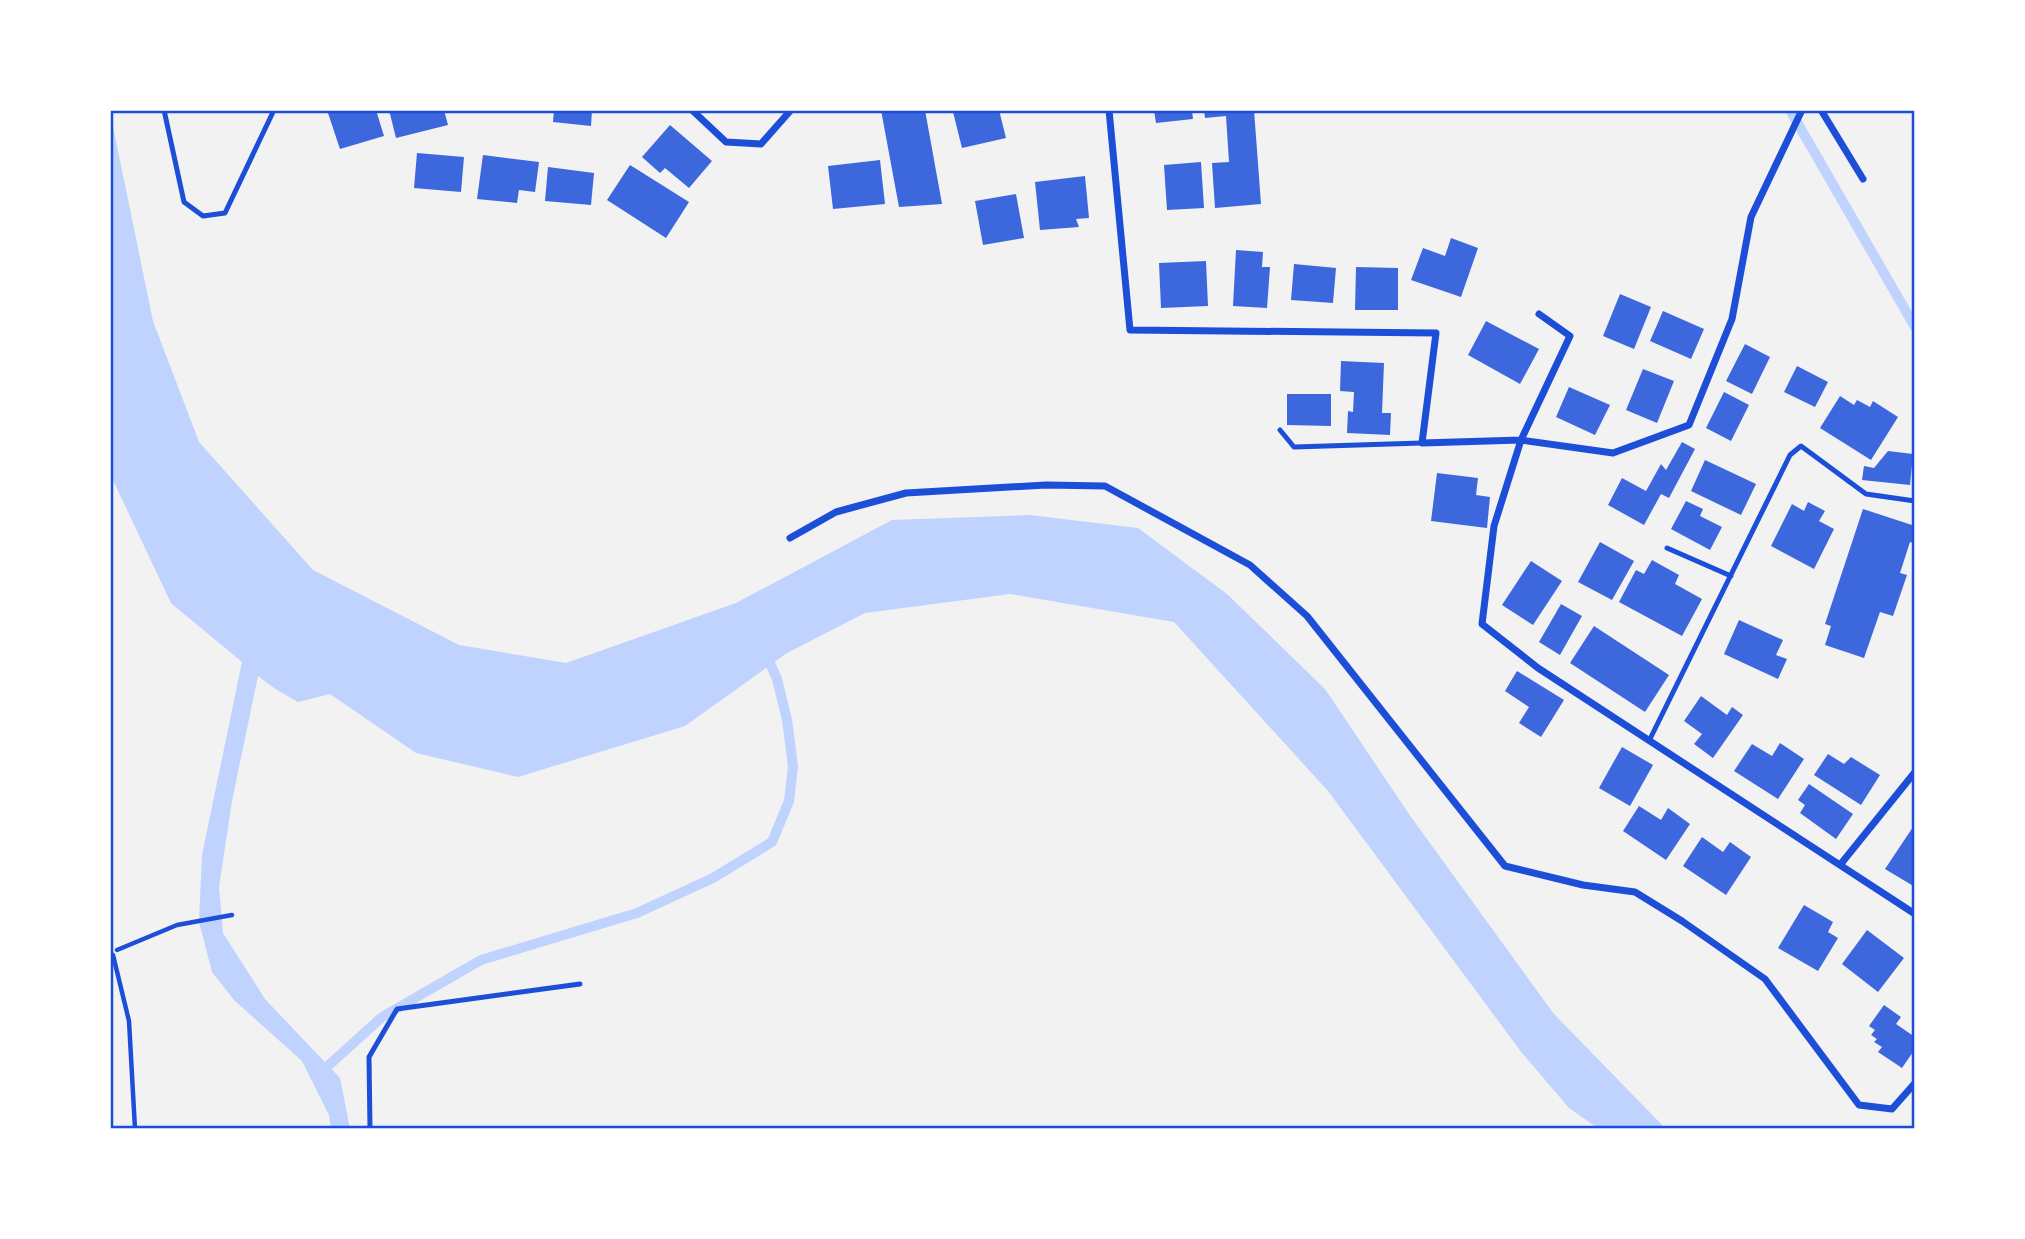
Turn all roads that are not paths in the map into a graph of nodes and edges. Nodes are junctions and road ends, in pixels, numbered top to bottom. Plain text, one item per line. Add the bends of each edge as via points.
1 (164, 110) edge
2 (274, 110) edge
3 (692, 110) edge
4 (791, 110) edge
5 (1109, 110) edge
6 (1802, 110) edge
7 (1821, 110) edge
8 (1864, 179) dead end
9 (1539, 314) dead end
10 (1280, 430) dead end
11 (1521, 440) junction
12 (1422, 443) junction
13 (1915, 501) edge
14 (790, 538) dead end
15 (1667, 548) dead end
16 (1731, 576) junction
17 (1649, 741) junction
18 (1915, 772) edge
19 (1840, 865) junction
20 (1915, 914) edge
21 (580, 984) dead end
22 (1915, 1083) edge
23 (370, 1129) edge

1 - 2 lane via 184,202 203,216 225,213
3 - 4 street via 726,142 761,144
5 - 12 street via 1130,330 1436,333
6 - 11 street via 1751,217 1732,319 1689,425 1614,453
7 - 8 street
9 - 11 street via 1570,336
10 - 12 lane via 1294,447
11 - 12 street
11 - 17 street via 1494,526 1482,624 1538,668
13 - 16 lane via 1866,494 1801,446 1790,455
14 - 22 street via 836,512 906,493 1105,485 1250,565 1307,616 1505,866 1635,892 1682,921 1765,979 1859,1104 1892,1109
15 - 16 lane
16 - 17 lane
17 - 19 street
18 - 19 street
19 - 20 street
21 - 23 lane via 397,1009 369,1057

